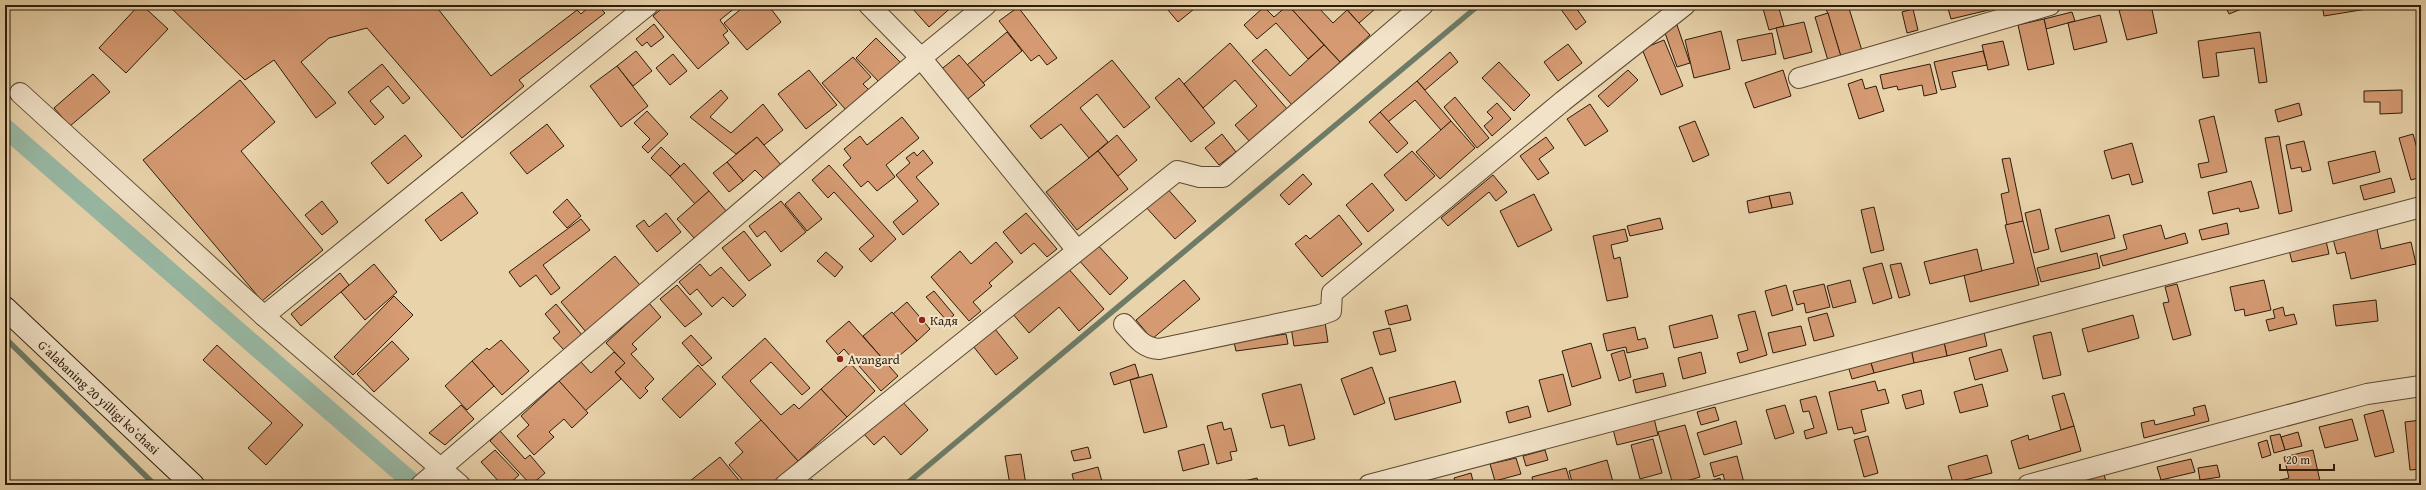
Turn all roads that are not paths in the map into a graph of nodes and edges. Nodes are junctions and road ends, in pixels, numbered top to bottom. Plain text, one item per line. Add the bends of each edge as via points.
1 (648, 5) edge
2 (869, 5) edge
3 (986, 5) edge
4 (1422, 5) edge
5 (1685, 5) edge
6 (2050, 5) edge
7 (921, 58) junction
8 (1799, 78) dead end
9 (20, 93) dead end
10 (2421, 207) edge
11 (1076, 249) junction
12 (5, 308) edge
13 (264, 316) junction
14 (1124, 324) dead end
15 (2421, 386) edge
16 (440, 468) junction
17 (193, 485) edge
18 (421, 485) edge
19 (460, 485) edge
20 (785, 485) edge
21 (1369, 485) edge
22 (2028, 485) edge

1 - 13 street
2 - 7 street
3 - 7 street
4 - 11 street via 1223,177 1200,177 1177,170
5 - 14 street via 1563,101 1332,293 1331,311 1159,349 1142,344
6 - 8 street
7 - 11 street
7 - 16 street
9 - 13 street
10 - 21 street
11 - 20 street
12 - 17 main road, Gʻalabaning 20 yilligi koʻchasi
13 - 16 street
15 - 22 street via 2367,394
16 - 18 street
16 - 19 street

